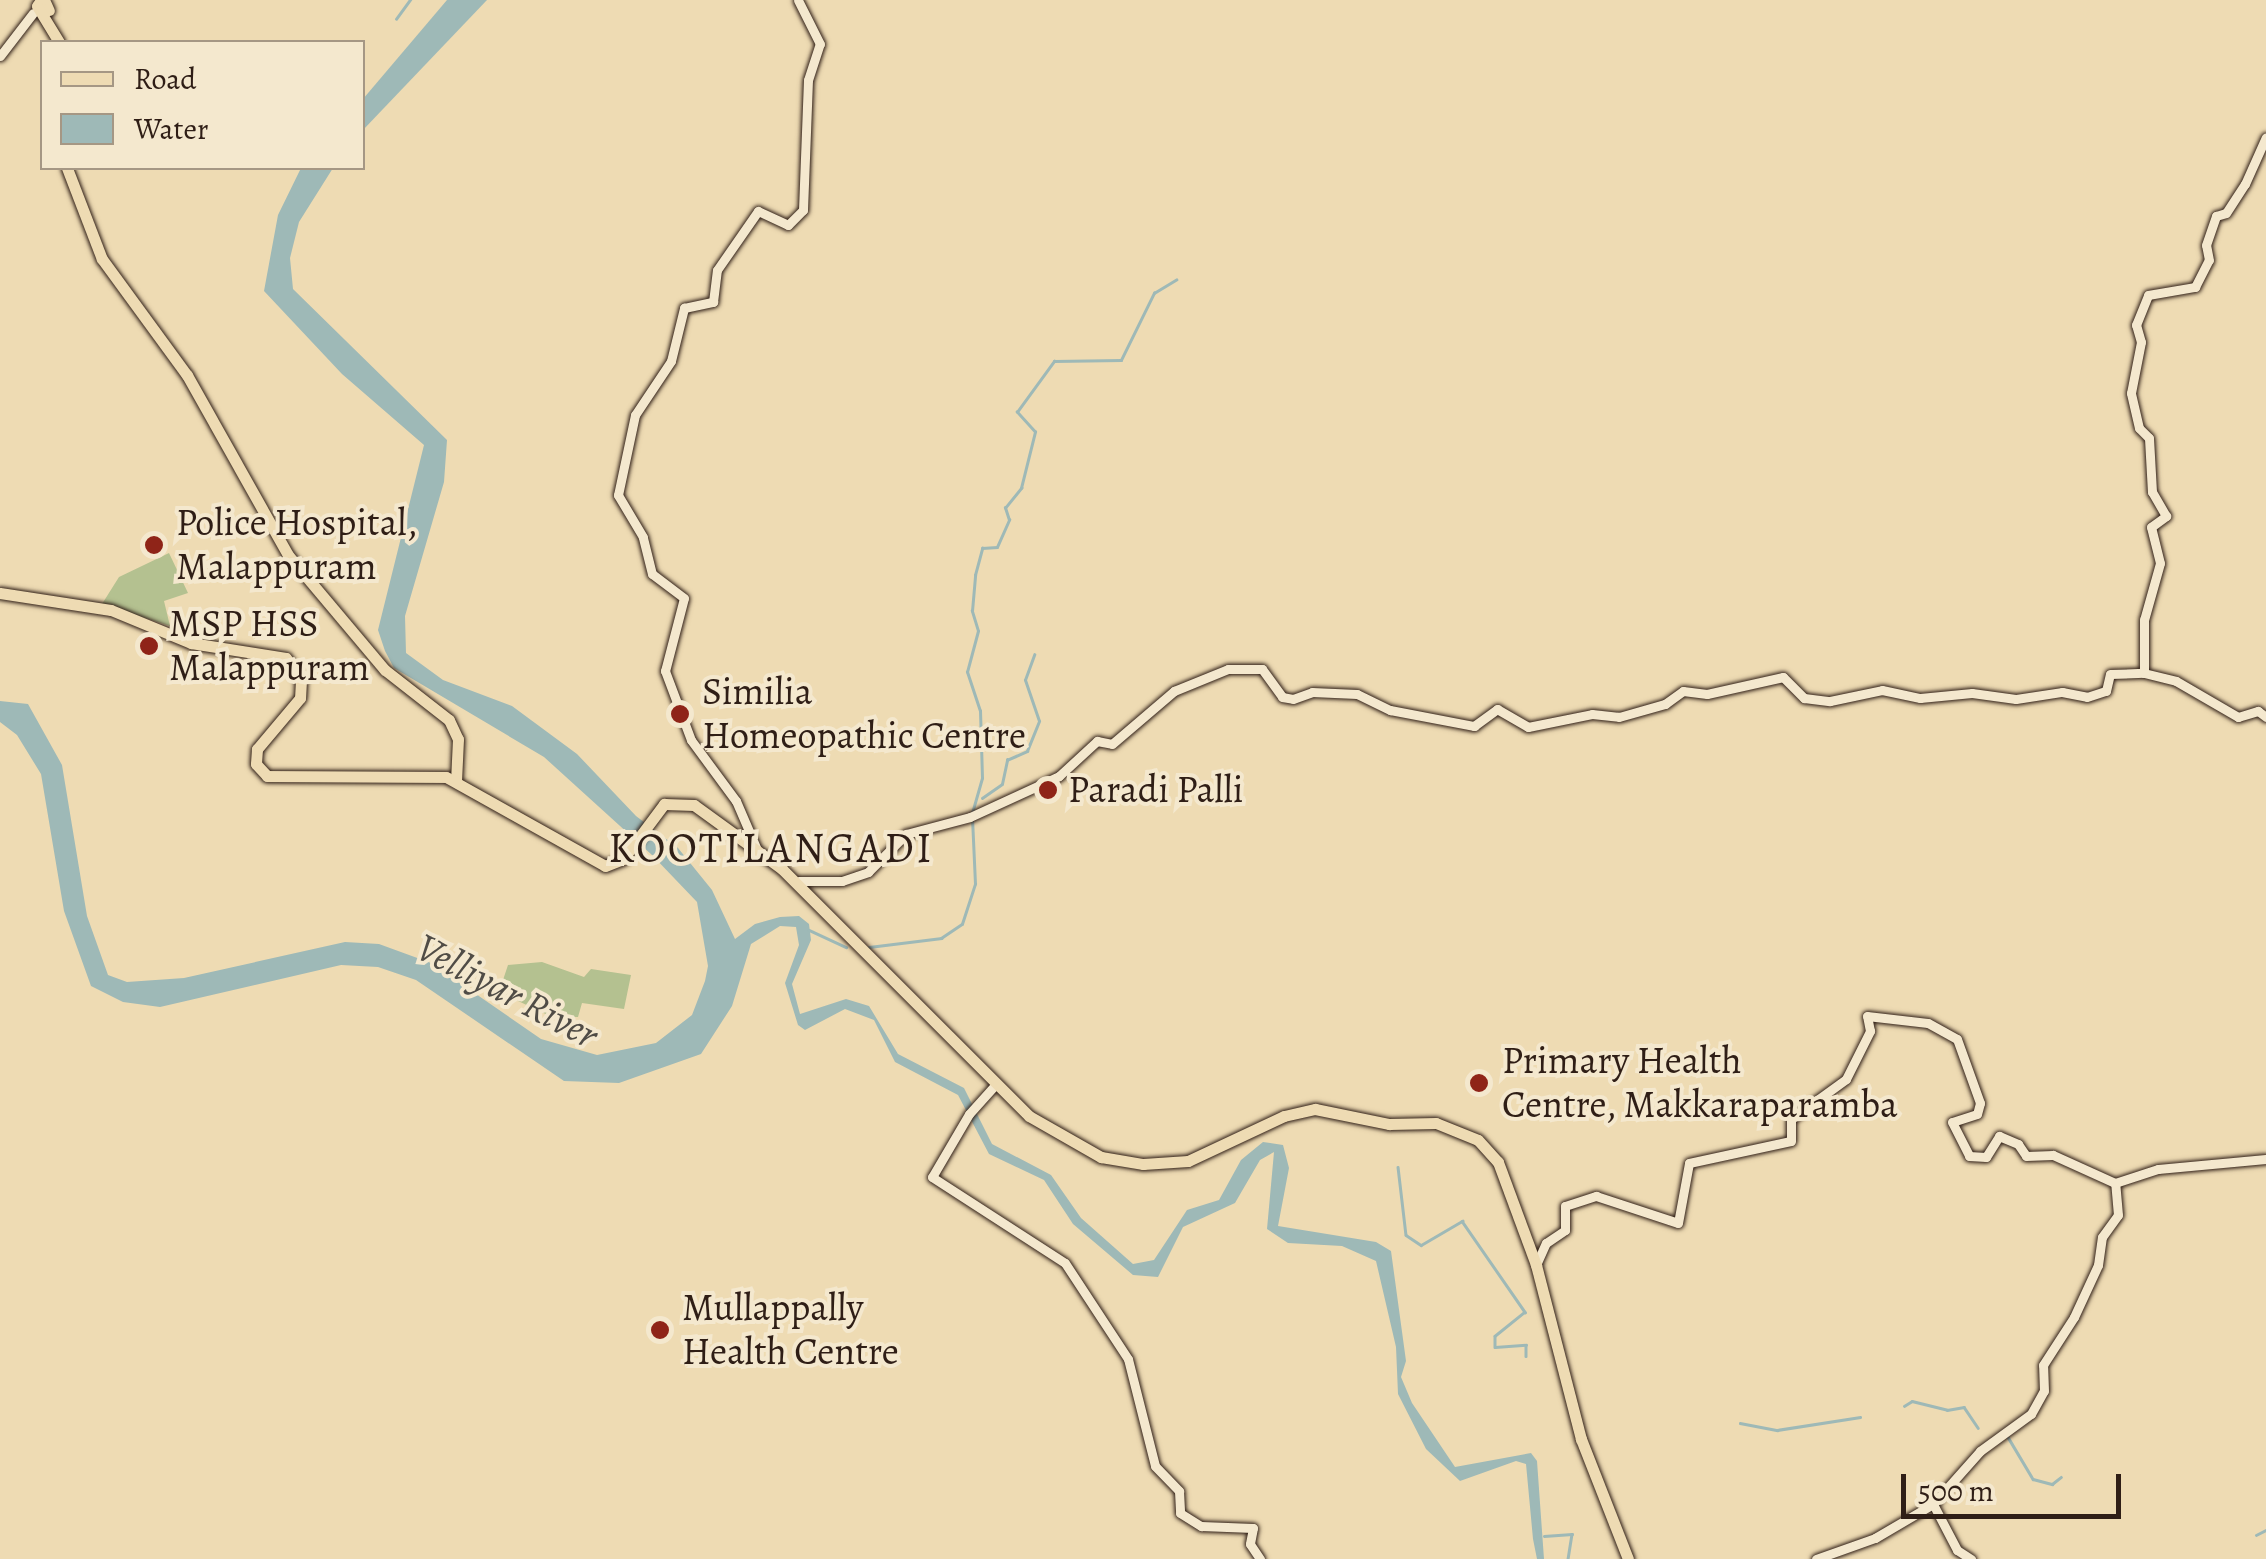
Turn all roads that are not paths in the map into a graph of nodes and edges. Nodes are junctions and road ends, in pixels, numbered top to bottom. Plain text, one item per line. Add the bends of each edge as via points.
1 (798, 0) edge
2 (42, 7) edge
3 (60, 40) edge
4 (0, 56) edge
5 (2266, 137) edge
6 (66, 170) edge
7 (0, 593) edge
8 (2144, 673) junction
9 (2266, 717) edge
10 (455, 776) junction
11 (758, 850) junction
12 (785, 872) junction
13 (996, 1084) junction
14 (2266, 1159) edge
15 (2115, 1183) junction
16 (1536, 1266) junction
17 (1933, 1504) junction
18 (1260, 1559) edge
19 (1628, 1559) edge
20 (1816, 1559) edge
21 (1970, 1559) edge

1 - 11 main road via 820,44 808,80 803,210 791,225 758,211 717,270 713,302 684,308 671,362 635,415 618,495 642,537 652,574 684,598 665,671 691,740 736,801
2 - 3 highway
2 - 4 main road
5 - 8 main road via 2245,184 2216,216 2206,245 2209,260 2196,287 2148,295 2136,324 2141,342 2131,393 2139,428 2149,438 2152,492 2166,516 2150,527 2160,563 2144,620
6 - 10 highway via 102,259 187,375 288,554 399,684 439,707 458,739
7 - 10 highway via 112,610 191,642 286,658 300,680 300,698 257,750 256,764 267,776
8 - 9 main road via 2176,681 2238,717 2258,711
8 - 12 main road via 2110,674 2106,691 2086,697 2062,692 2016,699 1882,690 1830,701 1804,698 1780,677 1706,694 1682,691 1666,704 1619,716 1592,714 1528,727 1497,710 1474,726 1390,710 1357,694 1312,692 1293,700 1282,697 1262,669 1228,669 1174,690 1112,744 1097,741 1060,776 970,817 906,834 884,861 856,878 810,885
10 - 11 highway via 601,864 618,864 664,804 686,802
11 - 12 highway
12 - 13 highway
13 - 16 highway via 1058,1136 1132,1163 1201,1158 1305,1110 1457,1129 1498,1162
13 - 18 main road via 969,1114 932,1177 1056,1252 1128,1359 1155,1466 1178,1491 1180,1513 1201,1526 1252,1528 1250,1544
14 - 15 main road via 2158,1169
15 - 16 main road via 2054,1155 2026,1156 1999,1136 1986,1157 1969,1156 1952,1122 1977,1114 1980,1103 1957,1038 1928,1023 1866,1016 1870,1032 1846,1079 1791,1118 1791,1141 1689,1164 1678,1223 1596,1196 1566,1206 1565,1230 1546,1243
15 - 17 main road via 2118,1215 2102,1237 2098,1265 2074,1316 2043,1365 2043,1394 2027,1419 1980,1451
16 - 19 highway via 1581,1439
17 - 20 main road via 1876,1538
17 - 21 main road via 1957,1550

